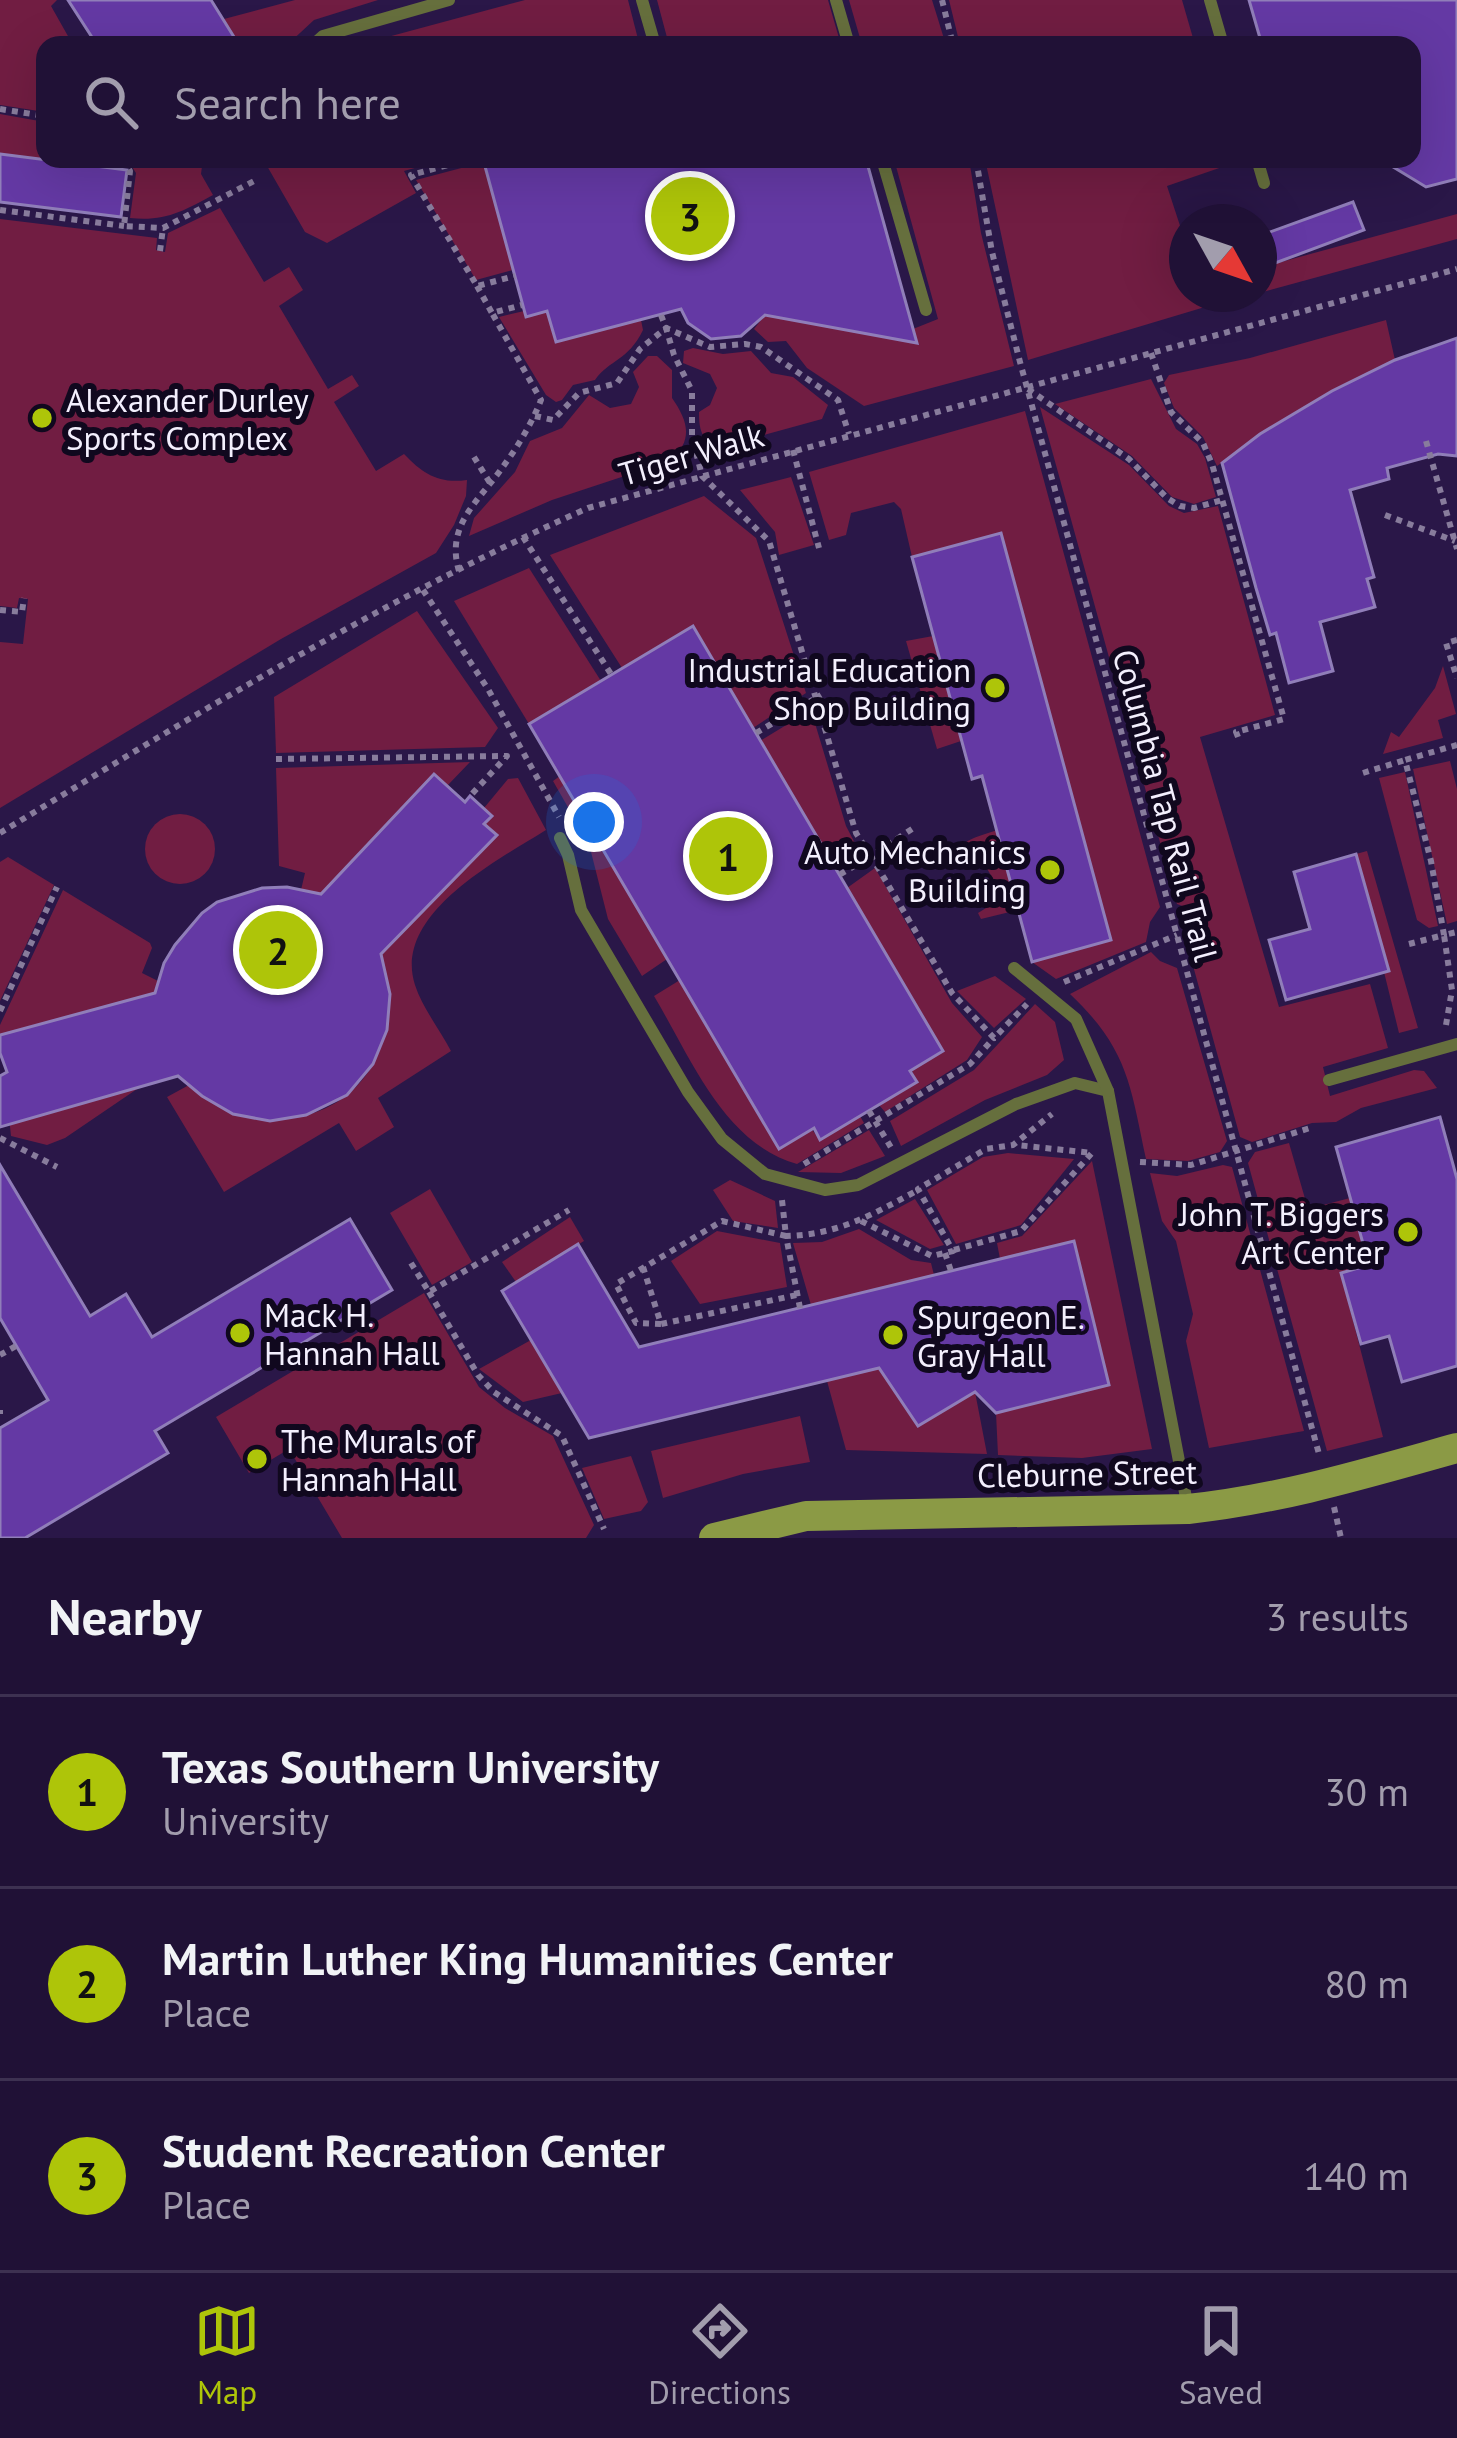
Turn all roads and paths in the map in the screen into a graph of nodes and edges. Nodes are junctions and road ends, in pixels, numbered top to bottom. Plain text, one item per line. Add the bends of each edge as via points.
1 (449, 0) edge
2 (642, 0) edge
3 (836, 0) edge
4 (942, 0) edge
5 (1210, 0) edge
6 (323, 36) edge
7 (653, 36) edge
8 (846, 36) edge
9 (951, 36) edge
10 (1220, 36) edge
11 (0, 109) edge
12 (36, 115) edge
13 (128, 168) edge
14 (437, 168) edge
15 (885, 168) edge
16 (978, 168) edge
17 (1260, 168) edge
18 (256, 180) dead end
19 (1264, 183) dead end
20 (0, 211) edge
21 (124, 226) junction
22 (163, 228) junction
23 (160, 251) dead end
24 (1457, 269) edge
25 (514, 276) dead end
26 (477, 286) junction
27 (522, 305) dead end
28 (926, 310) dead end
29 (492, 314) junction
30 (661, 315) dead end
31 (666, 328) junction
32 (1151, 353) junction
33 (1028, 389) junction
34 (535, 416) junction
35 (849, 434) junction
36 (1426, 441) dead end
37 (793, 450) junction
38 (474, 457) dead end
39 (702, 476) junction
40 (490, 483) junction
41 (1222, 500) junction
42 (1385, 515) dead end
43 (523, 536) junction
44 (1456, 545) edge
45 (819, 548) dead end
46 (459, 571) junction
47 (423, 590) junction
48 (24, 598) dead end
49 (0, 610) edge
50 (1457, 640) edge
51 (611, 674) dead end
52 (1457, 678) edge
53 (818, 697) junction
54 (756, 734) dead end
55 (1238, 737) dead end
56 (519, 745) junction
57 (1457, 745) edge
58 (507, 756) junction
59 (276, 760) dead end
60 (1405, 760) junction
61 (1363, 773) dead end
62 (470, 796) dead end
63 (912, 829) dead end
64 (0, 833) edge
65 (560, 838) joint
66 (871, 856) junction
67 (839, 875) dead end
68 (57, 887) dead end
69 (1457, 932) edge
70 (1444, 935) junction
71 (1409, 944) dead end
72 (1014, 968) dead end
73 (0, 1010) edge
74 (994, 1038) dead end
75 (1457, 1044) edge
76 (1440, 1049) junction
77 (1329, 1080) dead end
78 (1088, 1086) junction
79 (1108, 1090) junction
80 (869, 1111) dead end
81 (874, 1120) junction
82 (1310, 1128) dead end
83 (0, 1138) edge
84 (1013, 1145) junction
85 (1237, 1151) junction
86 (1122, 1162) junction
87 (902, 1165) junction
88 (57, 1167) dead end
89 (789, 1182) junction
90 (918, 1190) junction
91 (569, 1210) dead end
92 (861, 1221) junction
93 (786, 1236) junction
94 (949, 1252) junction
95 (411, 1263) dead end
96 (644, 1268) junction
97 (951, 1271) dead end
98 (429, 1292) junction
99 (797, 1294) junction
100 (800, 1308) dead end
101 (661, 1324) junction
102 (16, 1346) dead end
103 (0, 1355) edge
104 (1457, 1448) edge
105 (1321, 1460) dead end
106 (1332, 1499) dead end
107 (1188, 1509) junction
108 (604, 1529) dead end
109 (715, 1538) edge
110 (1341, 1538) edge

1 - 6 lane
2 - 7 lane
3 - 8 lane
4 - 9 path
5 - 10 lane
11 - 12 path
13 - 21 path
14 - 26 path via 411,175
15 - 28 lane
16 - 33 path, Columbia Tap Rail Trail
17 - 19 lane
18 - 22 path
20 - 21 path
21 - 22 path
22 - 23 path
24 - 32 path, Tiger Walk
25 - 26 path
26 - 29 path
27 - 29 path
29 - 34 path via 541,400
30 - 31 path
31 - 34 path via 617,383 580,393 553,419
31 - 35 path via 710,346 760,347 838,400
31 - 39 path via 692,391
32 - 33 path, Tiger Walk
32 - 41 path via 1171,412 1203,443
33 - 35 path, Tiger Walk
33 - 41 path via 1129,459 1180,506
33 - 85 path, Columbia Tap Rail Trail
34 - 40 path
35 - 37 path, Tiger Walk
36 - 44 path
37 - 39 path, Tiger Walk
37 - 45 path
38 - 40 path
39 - 43 path, Tiger Walk via 587,508
39 - 53 path via 769,541
40 - 46 path via 462,523 454,552
41 - 55 path via 1284,718
42 - 44 path
43 - 46 path, Tiger Walk
43 - 51 path
46 - 47 path, Tiger Walk
47 - 56 path
47 - 64 path, Tiger Walk via 323,640
48 - 49 path via 22,612
50 - 52 path via 1446,644
53 - 54 path
53 - 66 path via 856,833
56 - 58 path
56 - 65 path via 561,821
57 - 60 path
58 - 59 path
58 - 62 path
60 - 61 path
60 - 70 path
63 - 66 path
65 - 89 lane via 581,910 688,1092 722,1139 765,1174
66 - 67 path
68 - 73 path
69 - 70 path
70 - 71 path
70 - 76 path via 1452,990
72 - 79 lane via 1076,1018
74 - 81 path via 970,1064
75 - 76 lane
76 - 77 lane
78 - 79 lane
78 - 84 path
78 - 87 lane via 1016,1103
79 - 86 lane
80 - 81 path
81 - 87 path
81 - 89 path via 798,1167
82 - 85 path
83 - 88 path
84 - 90 path via 986,1149
84 - 94 path via 1092,1153 1022,1231
85 - 86 path via 1180,1167
85 - 105 path, Columbia Tap Rail Trail
86 - 107 lane
87 - 89 lane via 825,1190
87 - 90 path
89 - 93 path via 781,1202
90 - 92 path
90 - 94 path
91 - 98 path
92 - 93 path
92 - 94 path via 932,1256
93 - 96 path via 722,1221
93 - 99 path
94 - 97 path
95 - 98 path
96 - 101 path
96 - 101 path via 616,1284 623,1313 635,1323
98 - 108 path via 478,1375 562,1436
99 - 100 path
99 - 101 path
102 - 103 path
104 - 107 main road, Cleburne Street via 1281,1497
106 - 110 path
107 - 109 main road, Cleburne Street via 806,1516

